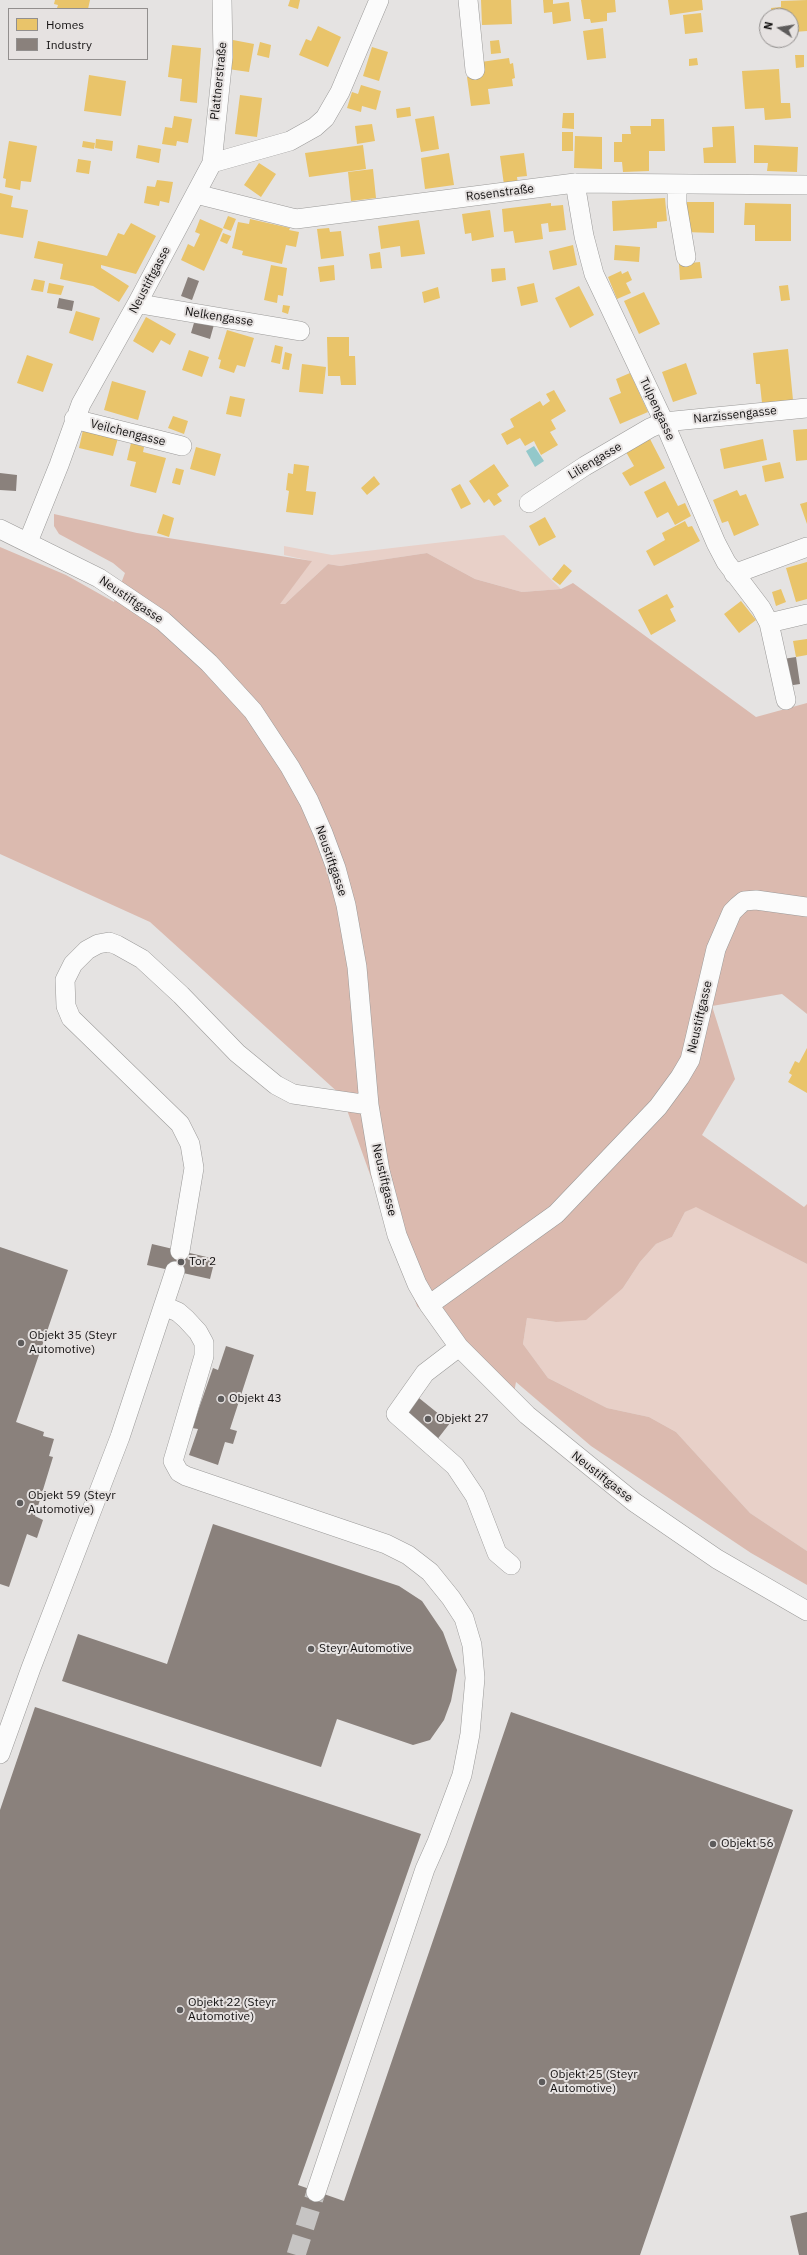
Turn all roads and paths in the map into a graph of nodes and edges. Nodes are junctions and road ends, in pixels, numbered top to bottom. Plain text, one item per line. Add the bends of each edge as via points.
1 (222, 0) edge
2 (379, 0) edge
3 (468, 0) edge
4 (475, 70) dead end
5 (212, 163) junction
6 (575, 183) junction
7 (677, 184) junction
8 (807, 185) edge
9 (196, 194) junction
10 (686, 257) dead end
11 (138, 302) junction
12 (300, 331) dead end
13 (807, 408) edge
14 (74, 419) junction
15 (664, 422) junction
16 (182, 446) dead end
17 (529, 503) dead end
18 (0, 529) edge
19 (28, 542) junction
20 (807, 547) edge
21 (734, 574) junction
22 (807, 614) edge
23 (769, 623) junction
24 (786, 700) dead end
25 (807, 907) edge
26 (369, 1105) junction
27 (180, 1251) dead end
28 (175, 1271) dead end
29 (429, 1305) junction
30 (164, 1306) junction
31 (459, 1347) junction
32 (511, 1565) dead end
33 (807, 1611) edge
34 (0, 1754) edge
35 (316, 2192) tunnel mouth

1 - 5 street, Plattnerstraße via 223,57
2 - 5 street via 340,92 325,118 315,127 290,141
3 - 4 street
5 - 9 street, Neustiftgasse
6 - 7 street, Rosenstraße
6 - 9 street, Rosenstraße via 296,219
6 - 15 street, Tulpengasse via 584,236 594,274
7 - 8 street, Rosenstraße
7 - 10 street via 677,204
9 - 11 street, Neustiftgasse
11 - 12 street, Nelkengasse
11 - 14 street, Neustiftgasse
13 - 15 street, Narzissengasse
14 - 16 street, Veilchengasse
14 - 19 street, Neustiftgasse via 59,465
15 - 17 street, Liliengasse via 585,466
15 - 21 street, Tulpengasse via 716,542
18 - 19 street
19 - 26 street, Neustiftgasse via 99,578 163,621 236,692 272,738 290,767 323,833 346,905 357,967
20 - 21 street
21 - 23 street, Tulpengasse via 761,608
22 - 23 street
23 - 24 street, Tulpengasse
25 - 29 street, Neustiftgasse via 756,900 744,901 732,912 716,949 690,1060 658,1107 556,1214
26 - 27 street via 294,1094 276,1085 237,1053 142,959 109,942 87,950 73,964 65,980 64,992 68,1012 79,1026 180,1124 190,1144 194,1168
26 - 29 street, Neustiftgasse via 380,1171 397,1235 417,1284
28 - 30 street
29 - 31 street, Neustiftgasse
30 - 34 street via 120,1437
30 - 35 street via 186,1319 204,1343 201,1368 173,1461 179,1472 386,1544 408,1555 430,1572 451,1598 464,1618 472,1645 475,1678 470,1734 462,1775 422,1876
31 - 32 street via 425,1373 396,1414 456,1466 475,1496 497,1553
31 - 33 street, Neustiftgasse via 528,1415 634,1502 717,1559

